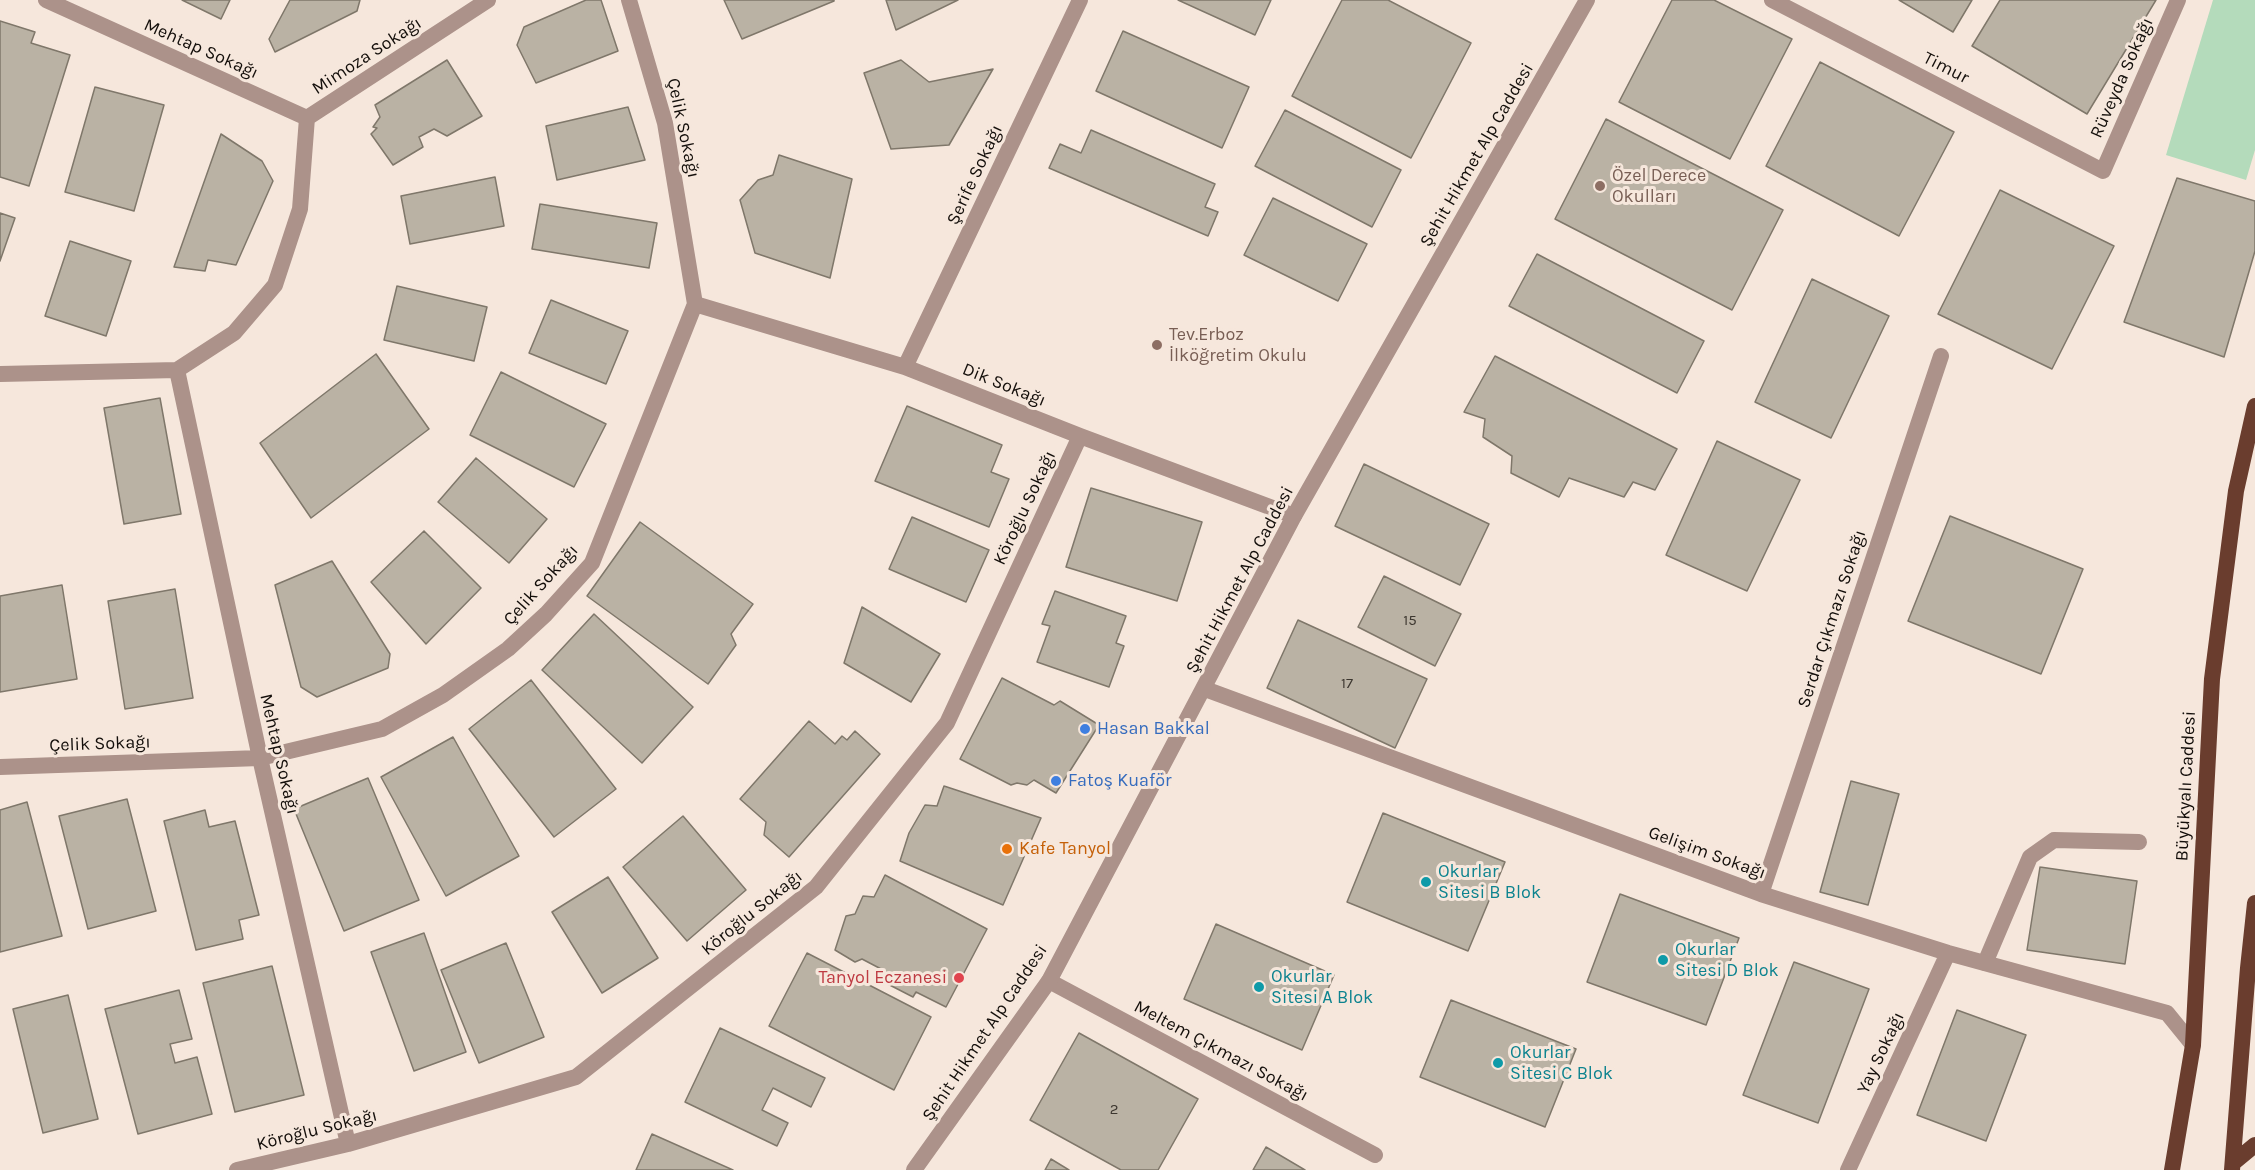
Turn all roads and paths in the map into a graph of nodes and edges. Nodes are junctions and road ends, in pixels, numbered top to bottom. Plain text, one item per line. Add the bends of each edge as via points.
1 (46, 0) edge
2 (488, 0) edge
3 (629, 0) edge
4 (1080, 0) edge
5 (1587, 0) edge
6 (1772, 0) edge
7 (2178, 0) edge
8 (307, 118) junction
9 (2103, 171) joint
10 (695, 304) junction
11 (1941, 356) dead end
12 (905, 367) junction
13 (177, 370) junction
14 (0, 374) edge
15 (2255, 406) edge
16 (1080, 436) junction
17 (1294, 516) junction
18 (1205, 689) junction
19 (260, 758) junction
20 (0, 767) edge
21 (2139, 842) dead end
22 (1761, 894) junction
23 (2255, 903) edge
24 (1948, 953) junction
25 (1985, 963) junction
26 (1048, 981) junction
27 (2193, 1045) junction
28 (348, 1144) junction
29 (2255, 1145) edge
30 (1375, 1155) dead end
31 (2232, 1167) edge
32 (237, 1170) edge
33 (914, 1170) edge
34 (1848, 1170) edge
35 (2172, 1170) edge

1 - 8 street, Mehtap Sokağı
2 - 8 street, Mimoza Sokağı
3 - 10 street, Çelik Sokağı via 665,123
4 - 12 street, Şerife Sokağı
5 - 17 street, Şehit Hikmet Alp Caddesi
6 - 9 street, Timur
7 - 9 street, Rüveyda Sokağı
8 - 13 street, Mimoza Sokağı via 300,209 275,285 234,333
10 - 12 street, Dik Sokağı
10 - 19 street, Çelik Sokağı via 592,563 546,614 508,649 453,689 382,729
11 - 22 street, Serdar Çıkmazı Sokağı
12 - 16 street, Dik Sokağı
13 - 14 street
13 - 19 street, Mehtap Sokağı
15 - 27 highway, Büyükyalı Caddesi via 2236,491 2212,679
16 - 17 street, Dik Sokağı
16 - 28 street, Köroğlu Sokağı via 947,723 816,887 576,1077
17 - 18 street, Şehit Hikmet Alp Caddesi
18 - 22 street, Gelişim Sokağı
18 - 26 street, Şehit Hikmet Alp Caddesi
19 - 20 street, Çelik Sokağı
19 - 28 street, Mehtap Sokağı
21 - 25 street via 2054,840 2030,857
22 - 24 street, Gelişim Sokağı
23 - 31 highway
24 - 25 street, Gelişim Sokağı
24 - 34 street, Yay Sokağı
25 - 27 street, Gelişim Sokağı via 2167,1013
26 - 30 street, Meltem Çıkmazı Sokağı
26 - 33 street, Şehit Hikmet Alp Caddesi
27 - 35 highway, Büyükyalı Caddesi
28 - 32 street, Köroğlu Sokağı
29 - 31 highway

